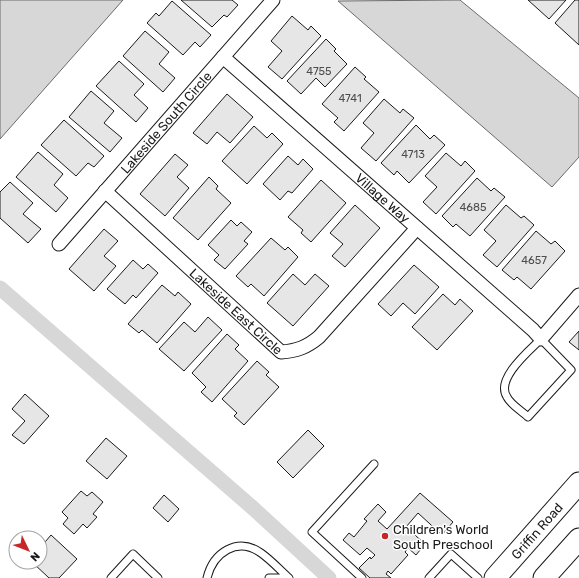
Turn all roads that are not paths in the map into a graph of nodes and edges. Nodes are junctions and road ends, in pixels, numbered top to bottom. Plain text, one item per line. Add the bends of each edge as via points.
1 (273, 0) edge
2 (223, 57) junction
3 (105, 191) junction
4 (417, 228) junction
5 (59, 244) dead end
6 (579, 295) edge
7 (541, 339) junction
8 (374, 464) dead end
9 (579, 483) edge
10 (579, 539) edge
11 (111, 578) edge
12 (158, 578) edge
13 (207, 578) edge
14 (269, 578) edge
15 (281, 578) edge
16 (289, 578) edge
17 (362, 578) edge
18 (429, 578) edge
19 (478, 578) edge
20 (495, 578) edge
21 (544, 578) edge

1 - 2 street, Lakeside South Circle
2 - 3 street, Lakeside South Circle
2 - 4 street, Village Way
3 - 4 street, Lakeside East Circle via 281,352 295,351 308,346 319,337
3 - 5 street, Lakeside South Circle
4 - 7 street, Village Way
6 - 7 street
7 - 7 lane via 571,370 528,417 507,397 504,385 508,374
8 - 17 lane via 312,532
9 - 20 main road, Griffin Road
10 - 21 main road
11 - 12 lane via 133,554
13 - 16 lane via 215,558 236,546 260,552
14 - 15 lane
18 - 19 lane via 451,554

